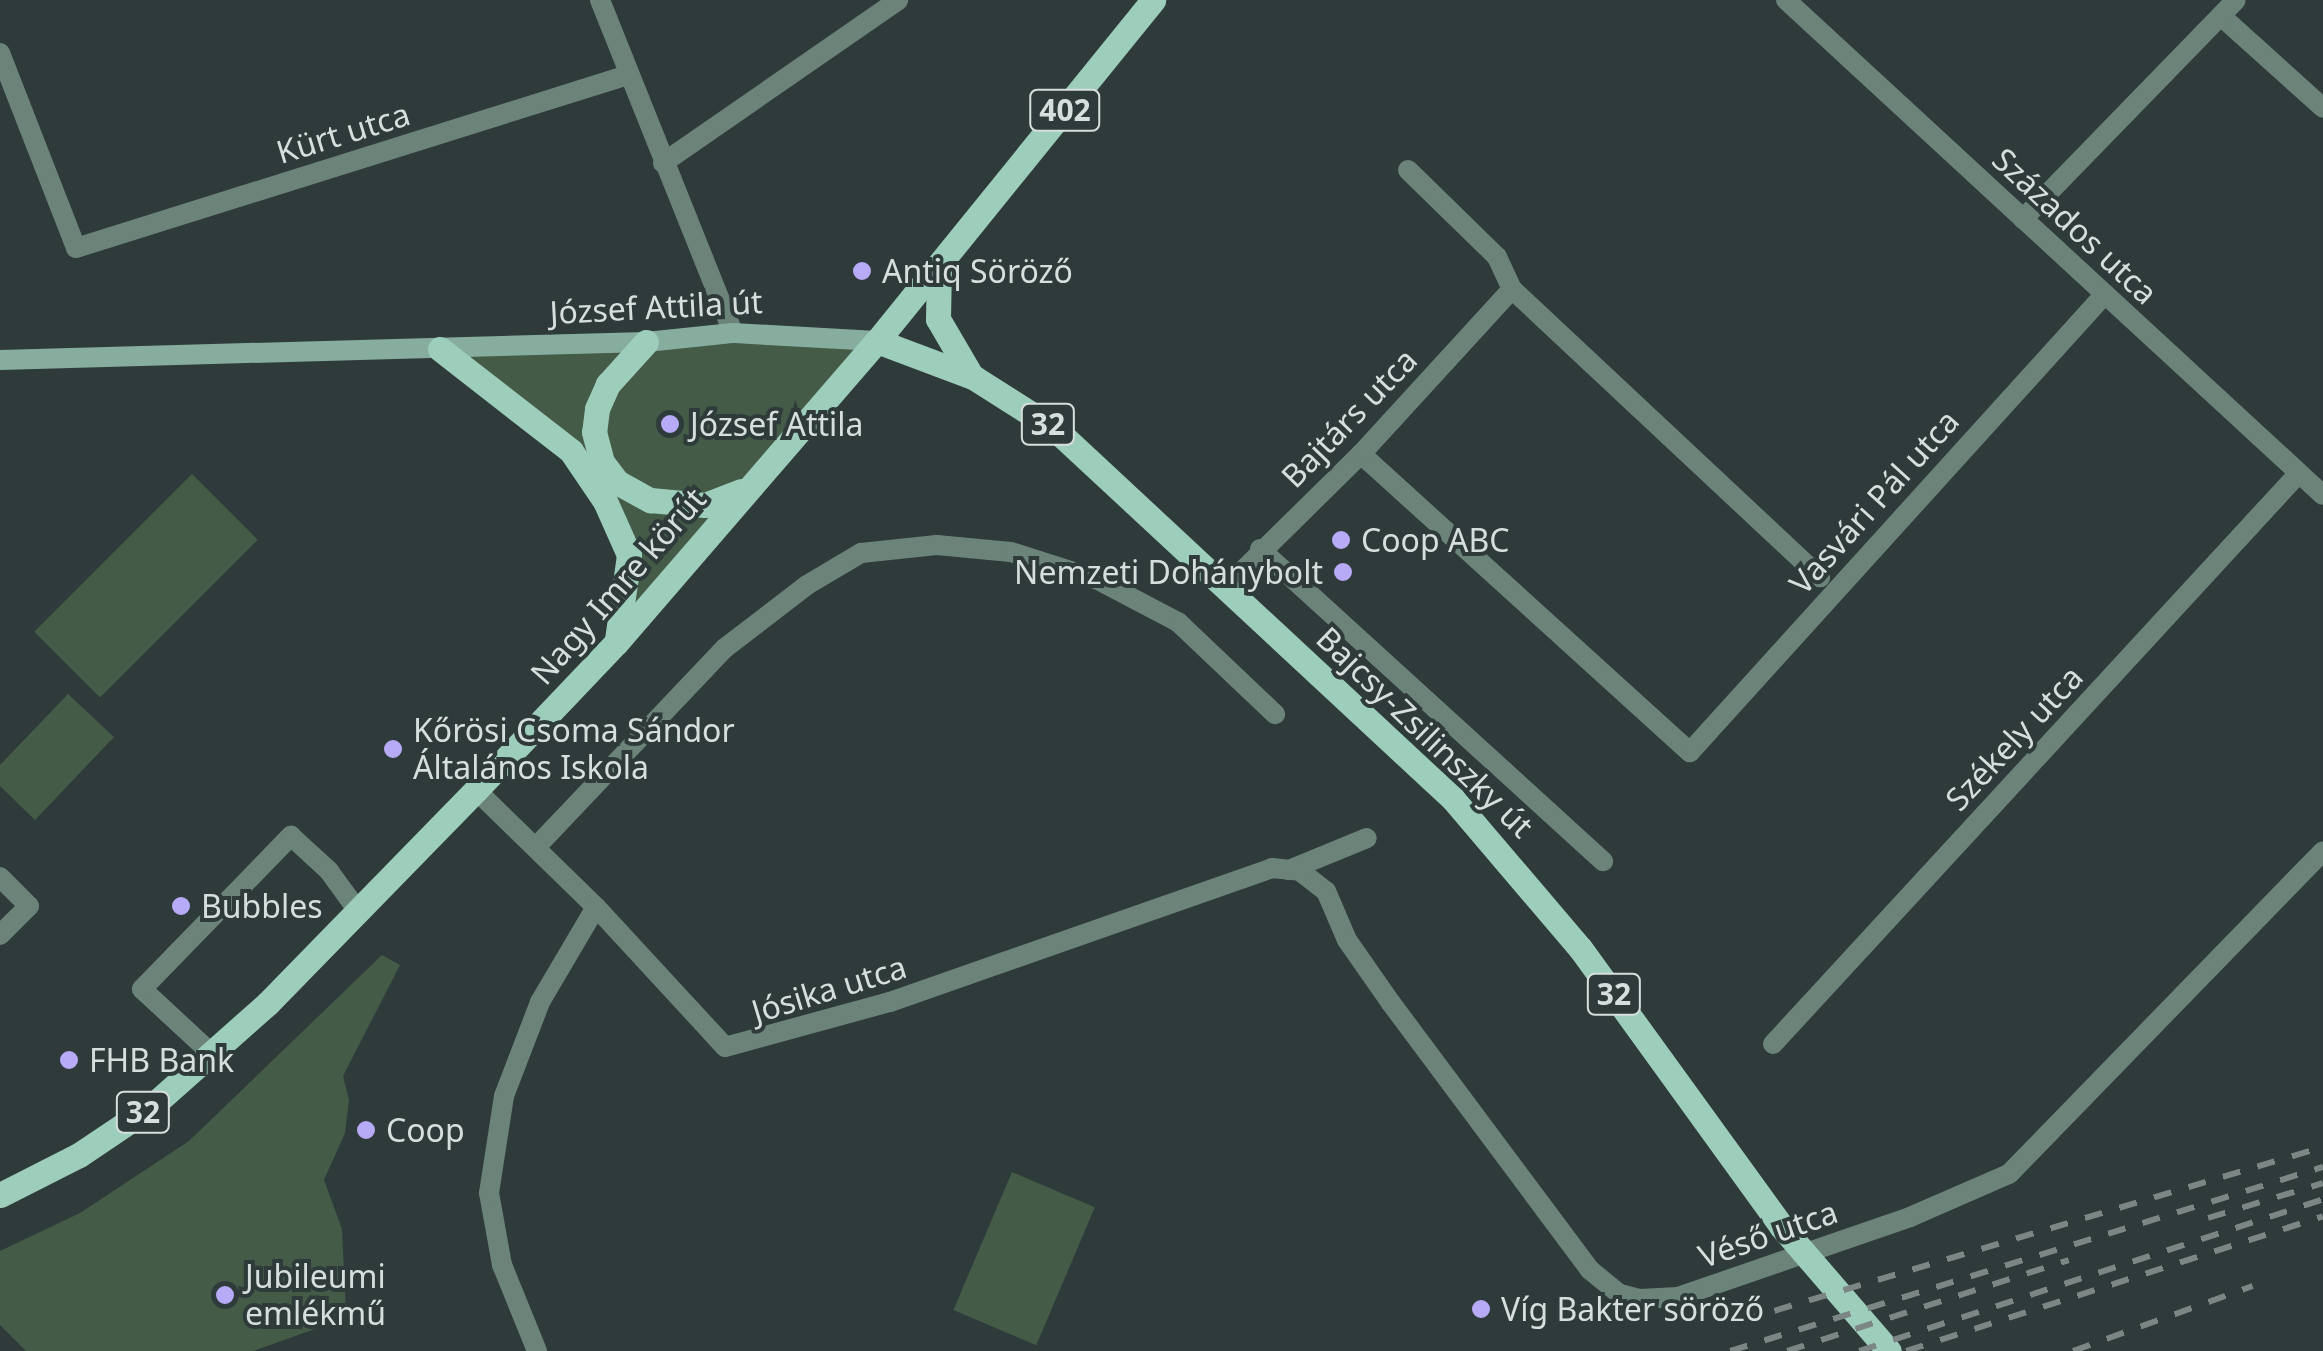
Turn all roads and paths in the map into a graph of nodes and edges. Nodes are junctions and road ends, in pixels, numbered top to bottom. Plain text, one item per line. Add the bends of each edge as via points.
1 (600, 0) edge
2 (898, 0) edge
3 (1153, 0) edge
4 (1786, 0) edge
5 (2236, 0) edge
6 (2220, 16) junction
7 (0, 52) edge
8 (628, 75) junction
9 (2323, 108) edge
10 (663, 163) junction
11 (1408, 170) dead end
12 (2023, 219) junction
13 (939, 267) junction
14 (1512, 289) junction
15 (2104, 294) junction
16 (733, 333) junction
17 (877, 341) junction
18 (646, 342) junction
19 (440, 349) junction
20 (0, 360) edge
21 (973, 377) junction
22 (1362, 454) junction
23 (2299, 473) junction
24 (746, 489) junction
25 (2323, 495) edge
26 (1260, 549) junction
27 (1820, 577) dead end
28 (1226, 587) junction
29 (616, 644) junction
30 (1275, 714) dead end
31 (476, 790) junction
32 (1368, 838) dead end
33 (537, 846) junction
34 (2323, 852) edge
35 (1603, 861) dead end
36 (1294, 870) junction
37 (0, 877) edge
38 (596, 907) junction
39 (358, 911) junction
40 (0, 935) edge
41 (1773, 1044) dead end
42 (211, 1052) junction
43 (0, 1195) edge
44 (537, 1351) edge
45 (1889, 1351) edge

1 - 8 street
2 - 10 street
3 - 13 main road, 402
4 - 12 street, Százados utca
5 - 6 street
6 - 9 street
6 - 12 street
7 - 8 street, Kürt utca via 76,248
8 - 10 street
10 - 16 street
11 - 14 street via 1497,257
12 - 15 street, Százados utca
13 - 17 main road, 402
13 - 21 main road via 938,319
14 - 22 street, Bajtárs utca
14 - 27 street
15 - 22 street, Vasvári Pál utca via 1690,752
15 - 23 street, Százados utca
16 - 17 street, József Attila út
16 - 18 street, József Attila út
17 - 21 main road, Bajcsy-Zsilinszky út / 32
17 - 24 main road, Nagy Imre körút / 32
18 - 19 street, József Attila út
18 - 24 main road via 608,384 596,409 602,462 617,482 650,500 706,505
19 - 20 street, József Attila út
19 - 29 main road via 572,451 605,501 629,554
21 - 28 main road, Bajcsy-Zsilinszky út / 32 via 1055,430
22 - 26 street, Bajtárs utca
23 - 25 street, Százados utca
23 - 41 street, Székely utca
24 - 29 main road, Nagy Imre körút / 32
26 - 28 street, Bajtárs utca
26 - 35 street
28 - 45 main road, Bajcsy-Zsilinszky út / 32 via 1515,866 1826,1282
29 - 31 main road, Nagy Imre körút / 32
30 - 33 street via 1178,622 1096,579 1011,552 937,545 861,553 725,648
31 - 33 street, Jósika utca
31 - 39 main road, Nagy Imre körút / 32
32 - 36 street, Jósika utca
33 - 38 street, Jósika utca
34 - 36 street, Véső utca via 2009,1174 1696,1291 1640,1299 1620,1294 1590,1270 1347,940 1326,892
36 - 38 street, Jósika utca via 1272,868 746,1046 725,1047
37 - 40 street via 29,906
38 - 44 street via 540,1002 504,1096 489,1193 502,1265
39 - 42 main road, Nagy Imre körút / 32
39 - 42 street via 291,836 142,989
42 - 43 main road, Nagy Imre körút / 32 via 152,1106 79,1156

